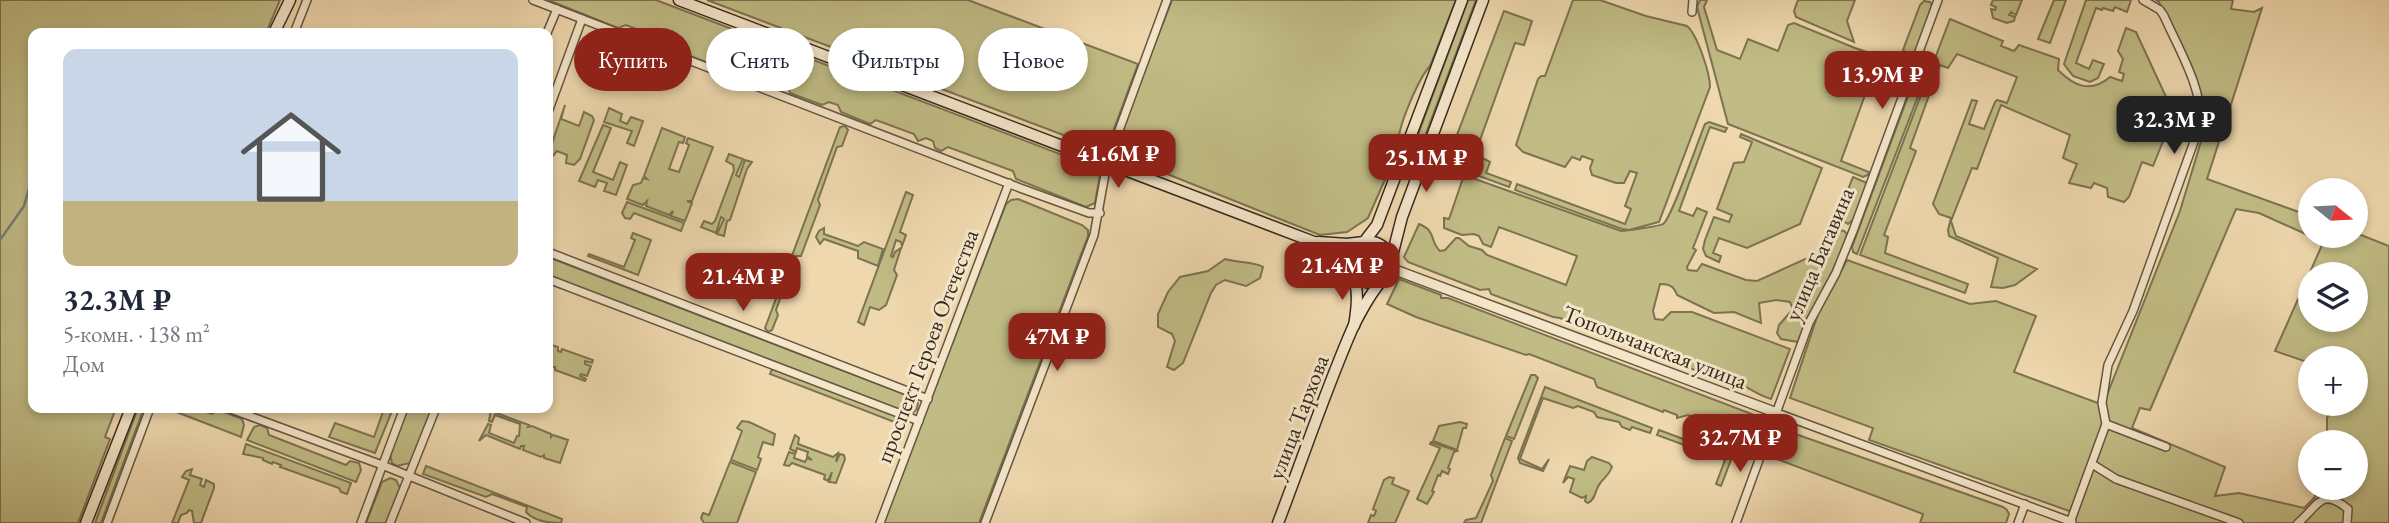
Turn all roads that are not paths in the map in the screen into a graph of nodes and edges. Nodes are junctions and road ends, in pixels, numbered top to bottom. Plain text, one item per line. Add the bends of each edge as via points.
1 (290, 0) edge
2 (307, 0) edge
3 (533, 0) edge
4 (679, 0) edge
5 (1167, 0) edge
6 (1462, 0) edge
7 (1483, 0) edge
8 (1693, 0) edge
9 (1938, 0) edge
10 (2144, 0) edge
11 (556, 9) junction
12 (1692, 12) dead end
13 (582, 19) junction
14 (276, 28) edge
15 (296, 28) edge
16 (549, 28) edge
17 (553, 98) edge
18 (1107, 163) junction
19 (1401, 165) junction
20 (1418, 172) junction
21 (1009, 183) junction
22 (1100, 213) junction
23 (1314, 242) junction
24 (1364, 242) junction
25 (553, 255) edge
26 (1390, 264) junction
27 (1352, 275) junction
28 (1382, 279) junction
29 (553, 281) edge
30 (1354, 326) junction
31 (928, 399) junction
32 (129, 413) edge
33 (148, 413) edge
34 (242, 413) edge
35 (402, 413) edge
36 (434, 413) edge
37 (1777, 413) junction
38 (919, 421) junction
39 (2106, 424) junction
40 (2166, 447) dead end
41 (2092, 464) junction
42 (382, 465) junction
43 (408, 478) junction
44 (2025, 504) junction
45 (2072, 521) edge
46 (86, 523) edge
47 (107, 523) edge
48 (361, 523) edge
49 (390, 523) edge
50 (526, 523) edge
51 (880, 523) edge
52 (985, 523) edge
53 (1278, 523) edge
54 (1736, 523) edge
55 (2018, 523) edge
56 (2239, 523) edge
57 (2298, 523) edge
58 (2347, 523) edge

1 - 14 main road
2 - 15 street
3 - 11 street
4 - 18 main road
5 - 18 street
6 - 19 main road
7 - 20 main road
8 - 12 street
9 - 37 street, улица Батавина via 1853,231 1809,323
10 - 39 street via 2164,16 2202,109 2133,311 2108,365 2102,403
11 - 13 street
11 - 16 street
13 - 17 street
13 - 21 street
18 - 22 street
18 - 23 main road
19 - 20 main road
19 - 24 main road via 1381,217
20 - 26 main road
21 - 22 street
21 - 31 street, проспект Героев Отечества
22 - 52 street
23 - 24 main road
23 - 27 main road
24 - 26 main road via 1381,245 1388,251
24 - 27 main road via 1350,256
25 - 31 street
26 - 28 main road
26 - 37 street, Топольчанская улица
27 - 28 main road via 1364,283
27 - 30 main road, улица Тархова via 1358,298
28 - 30 main road, улица Тархова
29 - 38 street
30 - 53 main road, улица Тархова
31 - 38 street, проспект Героев Отечества
32 - 46 main road
33 - 47 street
34 - 42 street
35 - 42 street
36 - 43 street
37 - 44 street, Топольчанская улица
37 - 54 street, улица Батавина
38 - 51 street, проспект Героев Отечества
39 - 40 street
39 - 41 street
41 - 45 street
41 - 56 street via 2116,479
42 - 43 street
42 - 48 street
43 - 49 street
43 - 50 street
44 - 45 street, Топольчанская улица
44 - 55 street
57 - 58 street via 2326,498 2348,509

